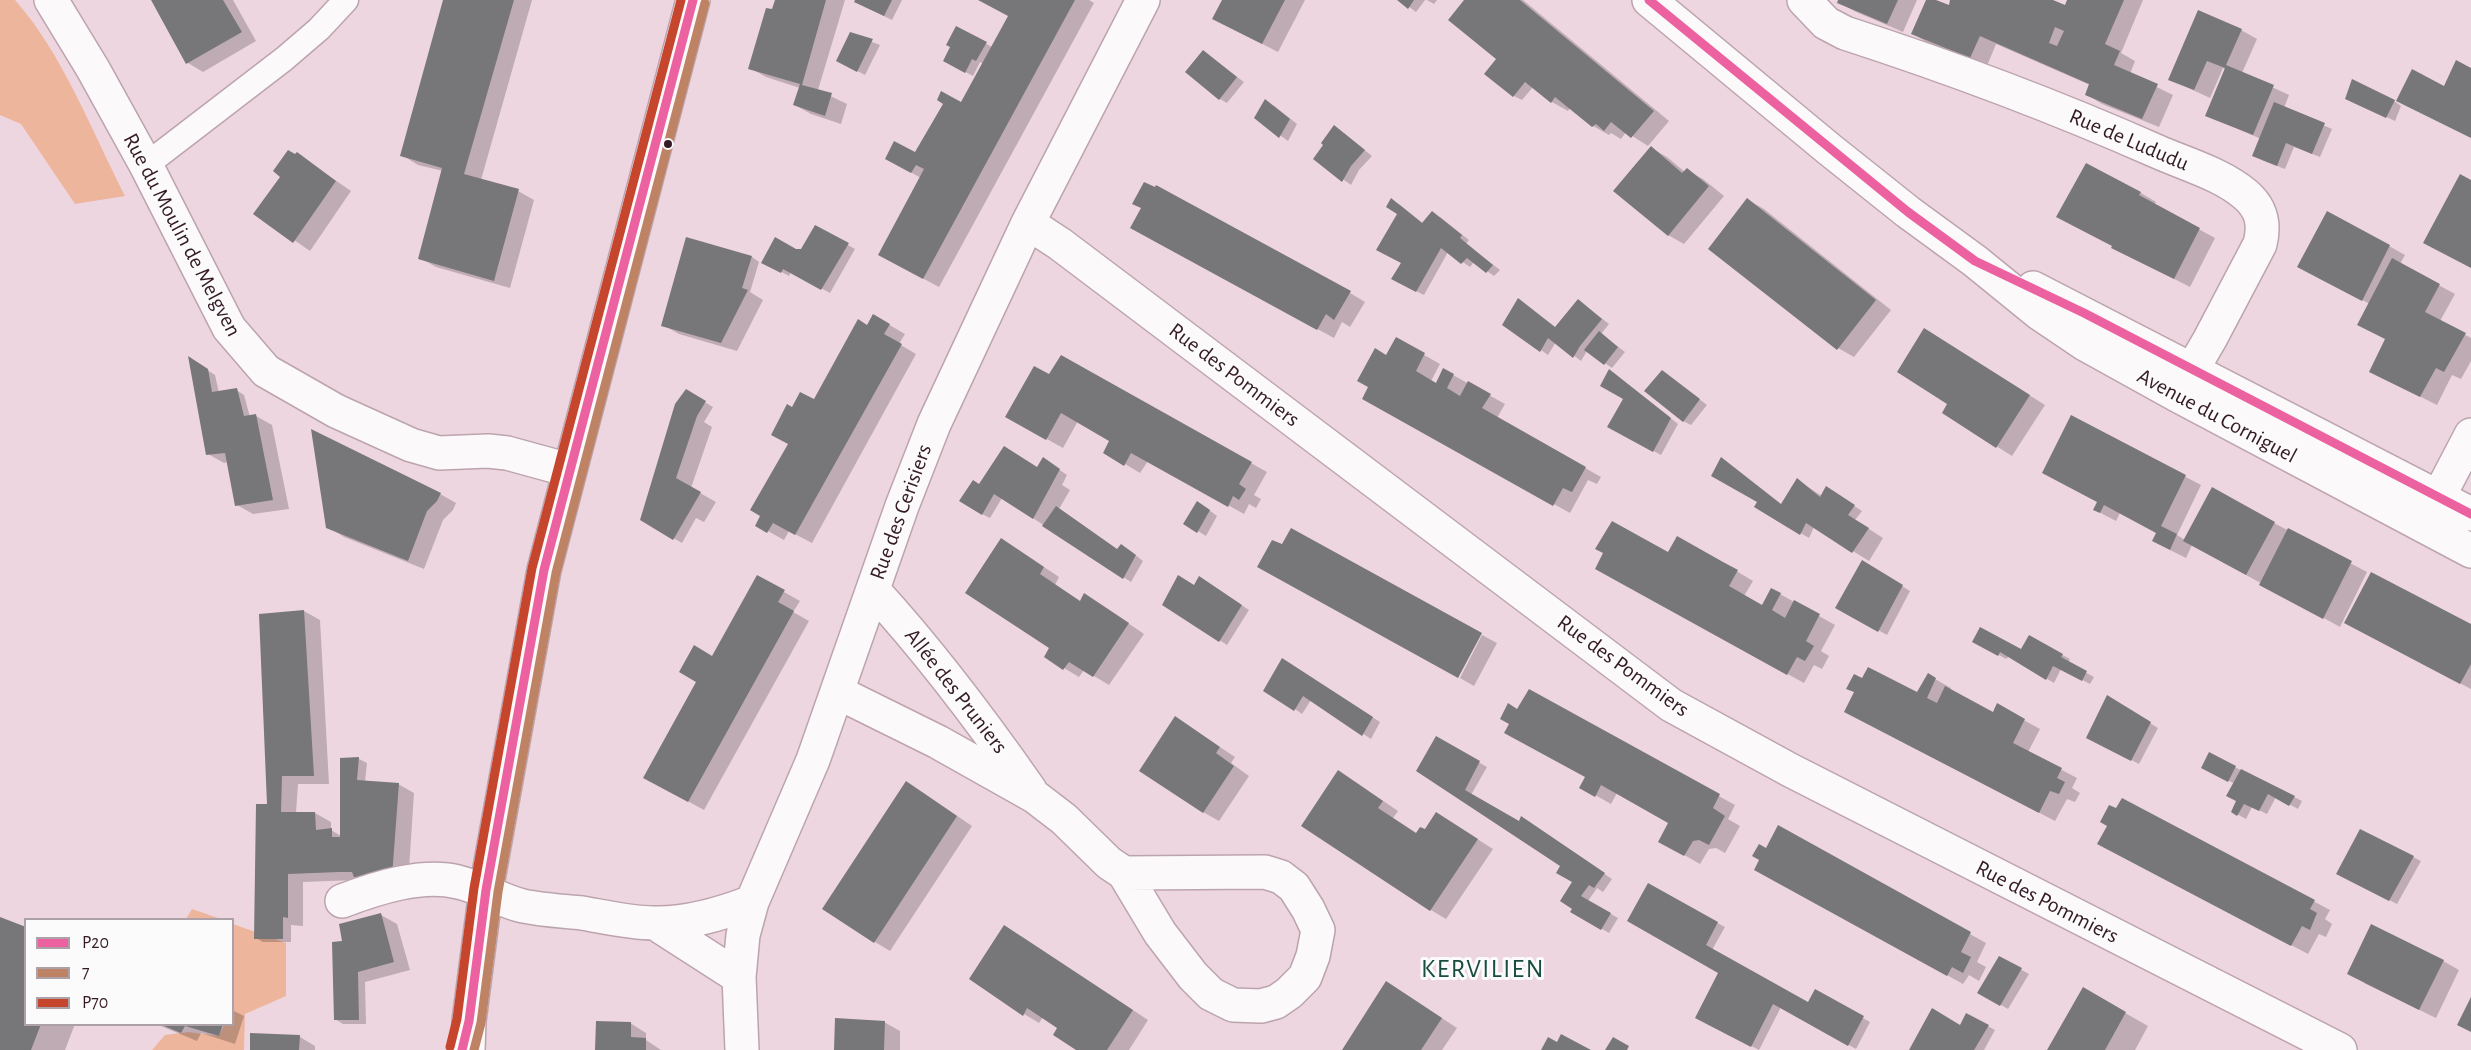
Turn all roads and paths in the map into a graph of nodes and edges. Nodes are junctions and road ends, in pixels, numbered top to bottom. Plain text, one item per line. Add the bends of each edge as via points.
1 (51, 0) edge
2 (346, 0) edge
3 (693, 0) edge
4 (1143, 0) edge
5 (1649, 0) edge
6 (1804, 0) edge
7 (146, 165) junction
8 (1028, 224) junction
9 (2185, 382) junction
10 (2471, 435) edge
11 (569, 470) junction
12 (2438, 497) junction
13 (2471, 514) edge
14 (2423, 526) junction
15 (2471, 551) edge
16 (873, 590) junction
17 (837, 692) junction
18 (1034, 796) junction
19 (1124, 873) junction
20 (486, 890) junction
21 (342, 901) dead end
22 (752, 902) junction
23 (654, 923) junction
24 (739, 977) junction
25 (466, 1040) edge
26 (2292, 1040) edge
27 (742, 1050) edge
28 (2340, 1050) edge

1 - 7 street, Rue du Moulin de Melgven
2 - 7 lane via 284,58
3 - 11 street
4 - 8 street, Rue des Cerisiers
5 - 9 street, Avenue du Corniguel via 1899,205 1975,261
6 - 9 street, Rue de Lududu via 1826,23 1845,33 2075,116 2207,173 2245,194 2262,217 2260,244
7 - 11 street, Rue du Moulin de Melgven via 229,328 266,371 336,411 411,445 440,453 507,453
8 - 16 street, Rue des Cerisiers via 934,424
8 - 26 street, Rue des Pommiers via 1189,340 1671,705
9 - 12 street, Avenue du Corniguel
9 - 14 street, Avenue du Corniguel
10 - 12 street
11 - 20 street via 544,570
12 - 13 street, Avenue du Corniguel
12 - 14 street
14 - 15 street, Avenue du Corniguel
16 - 17 street, Rue des Cerisiers
16 - 18 street, Allée des Pruniers via 980,719
17 - 18 street, Allée des Pruniers
17 - 22 street, Rue des Cerisiers via 813,760
18 - 19 street, Allée des Pruniers
19 - 19 street, Allée des Pruniers via 1174,954 1211,994 1233,1005 1261,1006 1276,1002 1305,977 1314,956 1318,930 1294,886 1281,878 1265,872
20 - 21 street via 457,881 429,880 374,890
20 - 23 street via 521,906
20 - 25 street
22 - 23 street via 698,919
22 - 24 street, Rue des Cerisiers via 743,935
23 - 24 street
24 - 27 street, Rue des Cerisiers
26 - 28 street, Rue des Pommiers

